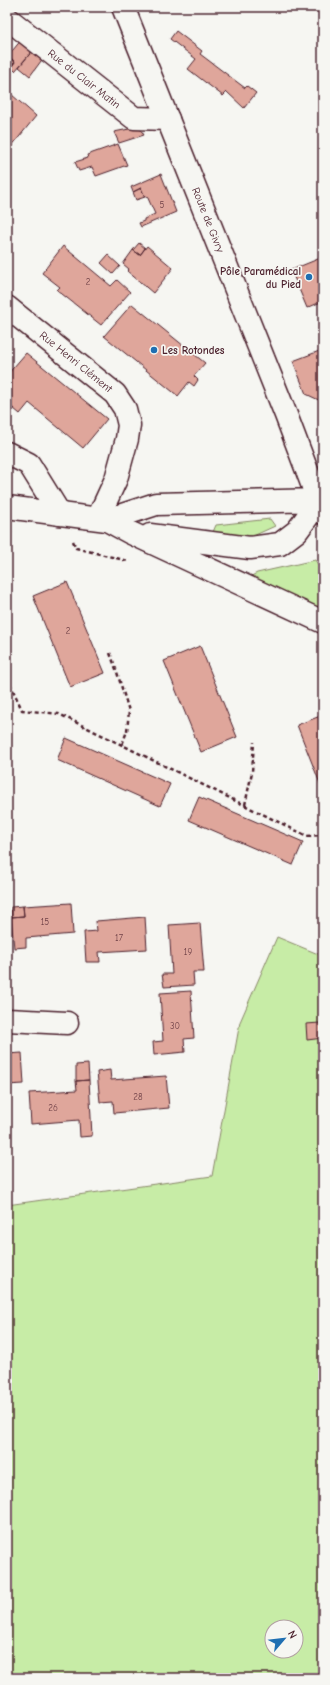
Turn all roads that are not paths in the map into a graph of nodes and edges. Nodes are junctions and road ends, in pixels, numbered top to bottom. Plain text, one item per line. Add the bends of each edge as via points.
1 (122, 7) edge
2 (7, 18) edge
3 (168, 120) junction
4 (7, 307) edge
5 (7, 453) edge
6 (322, 503) edge
7 (7, 507) edge
8 (60, 514) junction
9 (103, 519) junction
10 (131, 533) junction
11 (323, 622) edge
12 (7, 1020) edge
13 (67, 1023) dead end

1 - 3 main road, Route de Givry
2 - 3 main road, Rue du Clair Matin via 134,118
3 - 6 main road, Route de Givry
4 - 9 main road, Rue Henri Clément via 115,394 125,409 129,425 127,439
5 - 8 main road via 29,464
6 - 9 main road via 156,504
6 - 10 main road via 297,531 280,544 250,548
7 - 8 main road
8 - 9 main road
9 - 10 main road
10 - 11 main road
12 - 13 main road

